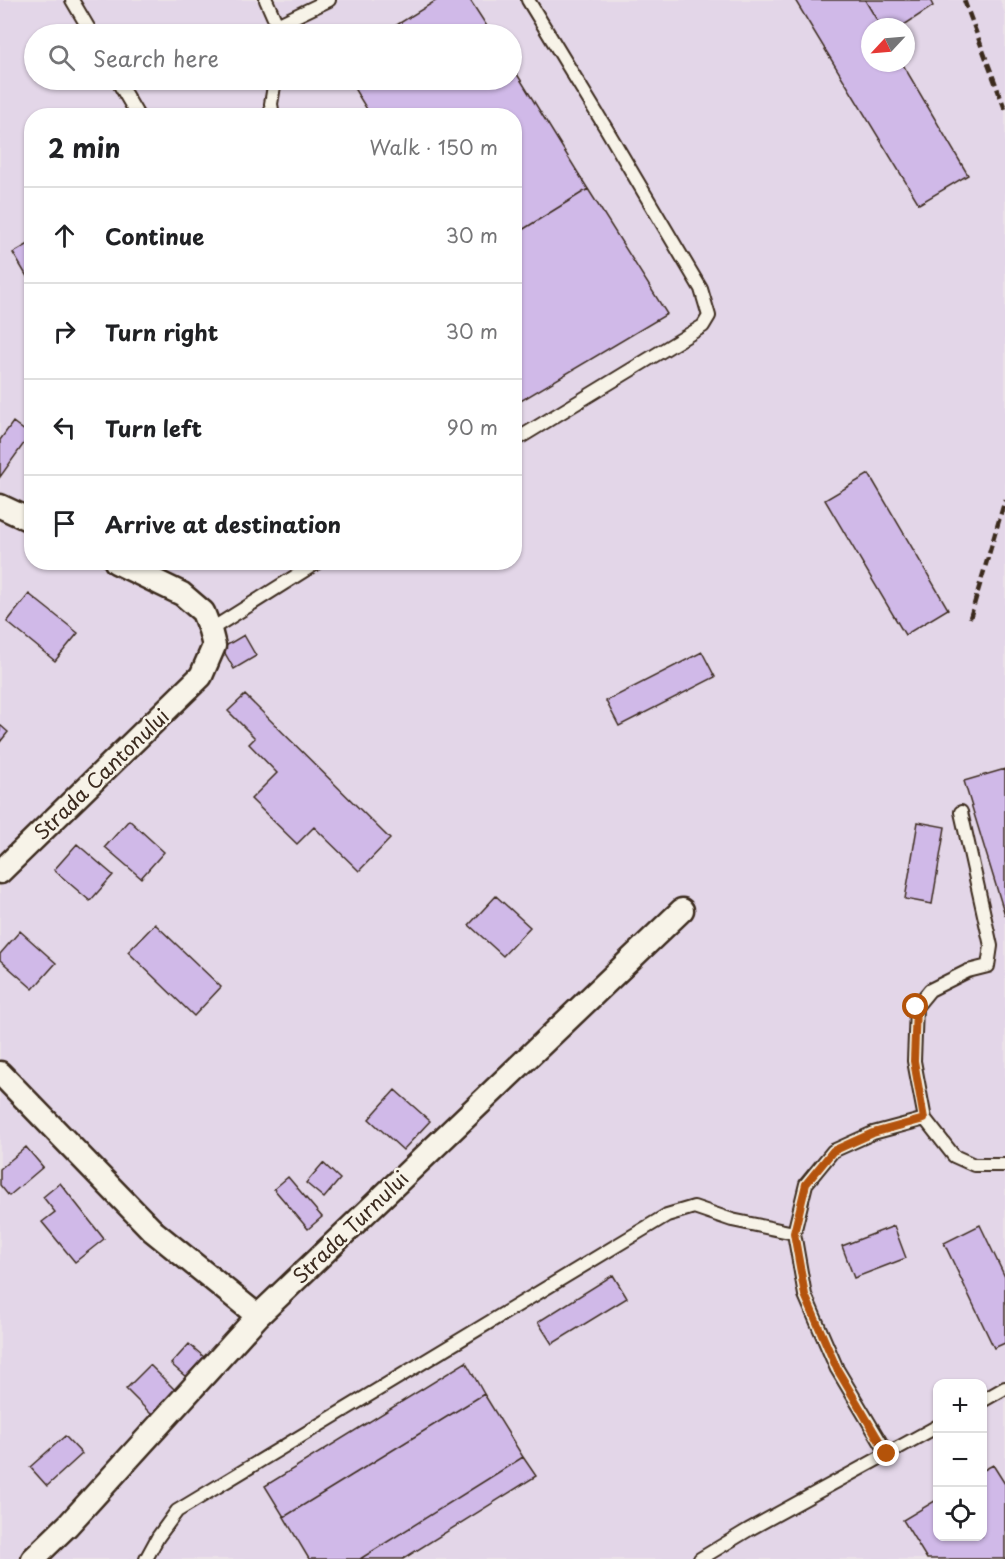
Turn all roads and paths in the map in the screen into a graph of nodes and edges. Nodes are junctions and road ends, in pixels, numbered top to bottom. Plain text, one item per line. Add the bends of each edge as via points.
1 (72, 0) edge
2 (266, 0) edge
3 (328, 0) edge
4 (528, 0) edge
5 (86, 24) edge
6 (275, 24) edge
7 (287, 24) edge
8 (123, 90) edge
9 (273, 90) edge
10 (133, 108) edge
11 (272, 108) edge
12 (522, 436) edge
13 (0, 506) edge
14 (24, 517) edge
15 (132, 570) edge
16 (305, 570) edge
17 (210, 630) junction
18 (961, 812) dead end
19 (0, 872) edge
20 (682, 910) dead end
21 (0, 1073) edge
22 (924, 1119) junction
23 (1005, 1165) edge
24 (794, 1233) junction
25 (258, 1316) junction
26 (1005, 1388) edge
27 (987, 1398) edge
28 (933, 1429) edge
29 (887, 1454) junction
30 (33, 1559) edge
31 (146, 1559) edge
32 (700, 1559) edge

1 - 5 lane
2 - 6 lane
3 - 7 lane
4 - 12 lane via 701,289 709,316 703,326
8 - 10 lane
9 - 11 lane
13 - 14 street
15 - 17 street via 182,594 203,612
16 - 17 lane
17 - 19 street, Strada Cantonului via 214,646 201,676
18 - 22 lane via 991,946 988,966 968,971 930,990 916,1007 914,1061
20 - 25 street, Strada Turnului
21 - 25 street via 153,1231
22 - 23 lane via 954,1156 974,1166
22 - 24 lane via 873,1133 833,1151 806,1184
24 - 29 lane via 805,1295 837,1369
24 - 31 lane via 732,1220 694,1207 667,1215 177,1511
25 - 30 street, Strada Turnului via 69,1525
26 - 27 lane
28 - 29 lane
29 - 32 lane

